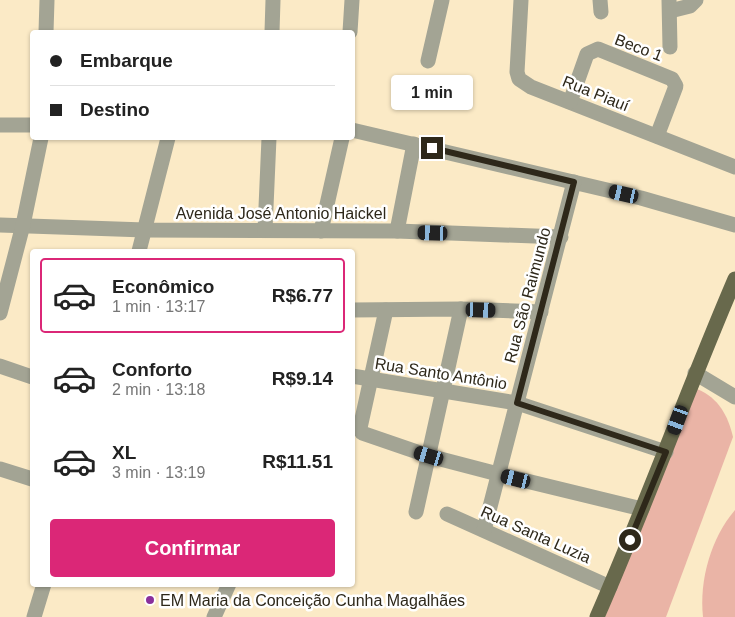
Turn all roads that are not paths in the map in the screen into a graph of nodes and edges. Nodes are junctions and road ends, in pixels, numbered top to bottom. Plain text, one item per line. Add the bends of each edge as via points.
1 (47, 0) edge
2 (273, 0) edge
3 (352, 0) edge
4 (442, 0) edge
5 (521, 0) edge
6 (696, 0) edge
7 (670, 5) edge
8 (46, 30) edge
9 (272, 30) edge
10 (350, 30) edge
11 (670, 47) dead end
12 (428, 61) dead end
13 (570, 102) junction
14 (0, 125) edge
15 (30, 125) edge
16 (355, 131) edge
17 (657, 136) junction
18 (41, 140) edge
19 (168, 140) edge
20 (269, 140) edge
21 (342, 140) edge
22 (414, 144) junction
23 (735, 167) edge
24 (574, 182) junction
25 (0, 225) edge
26 (23, 225) junction
27 (735, 225) edge
28 (145, 230) junction
29 (265, 230) junction
30 (321, 231) junction
31 (397, 231) junction
32 (561, 237) junction
33 (140, 249) edge
34 (735, 279) edge
35 (462, 309) junction
36 (355, 310) edge
37 (386, 310) junction
38 (541, 312) junction
39 (0, 313) edge
40 (0, 366) edge
41 (695, 373) junction
42 (30, 376) edge
43 (355, 377) edge
44 (370, 380) junction
45 (444, 392) junction
46 (735, 397) edge
47 (517, 403) junction
48 (666, 452) junction
49 (429, 456) junction
50 (0, 469) edge
51 (498, 474) junction
52 (30, 478) edge
53 (642, 508) junction
54 (416, 512) dead end
55 (447, 514) dead end
56 (484, 530) junction
57 (43, 587) edge
58 (228, 587) edge
59 (610, 587) junction
60 (34, 617) edge
61 (214, 617) edge
62 (597, 617) edge

1 - 8 street
2 - 9 street
3 - 10 street
4 - 12 street
5 - 13 street, Rua Piauí via 519,79
6 - 7 street via 690,6
7 - 11 street
13 - 17 street, Rua Piauí
13 - 17 street, Beco 1 via 589,52 598,50 675,81 676,86
14 - 15 street
16 - 22 street
17 - 23 street, Rua Piauí
18 - 26 street
19 - 28 street
20 - 29 street
21 - 30 street
22 - 24 street
22 - 31 street
24 - 27 street
24 - 32 street, Rua São Raimundo
25 - 26 street, Avenida José Antonio Haickel
26 - 28 street, Avenida José Antonio Haickel
26 - 39 street
28 - 29 street, Avenida José Antonio Haickel
28 - 33 street
29 - 30 street, Avenida José Antonio Haickel
30 - 31 street, Avenida José Antonio Haickel
31 - 32 street, Avenida José Antonio Haickel
32 - 38 street, Rua São Raimundo
34 - 41 main road
35 - 37 street
35 - 38 street
35 - 45 street
36 - 37 street
37 - 44 street
38 - 47 street, Rua São Raimundo
40 - 42 street
41 - 46 street
41 - 48 main road
43 - 44 street, Rua Santo Antônio
44 - 45 street, Rua Santo Antônio
44 - 49 street via 360,428 362,433
45 - 47 street, Rua Santo Antônio
45 - 49 street
47 - 48 street, Rua Santo Antônio
47 - 51 street, Rua São Raimundo
48 - 53 main road
49 - 51 street
49 - 54 street
50 - 52 street
51 - 53 street
51 - 56 street, Rua São Raimundo
53 - 59 main road
55 - 56 street, Rua Santa Luzia
56 - 59 street, Rua Santa Luzia
57 - 60 street
58 - 61 street
59 - 62 main road

